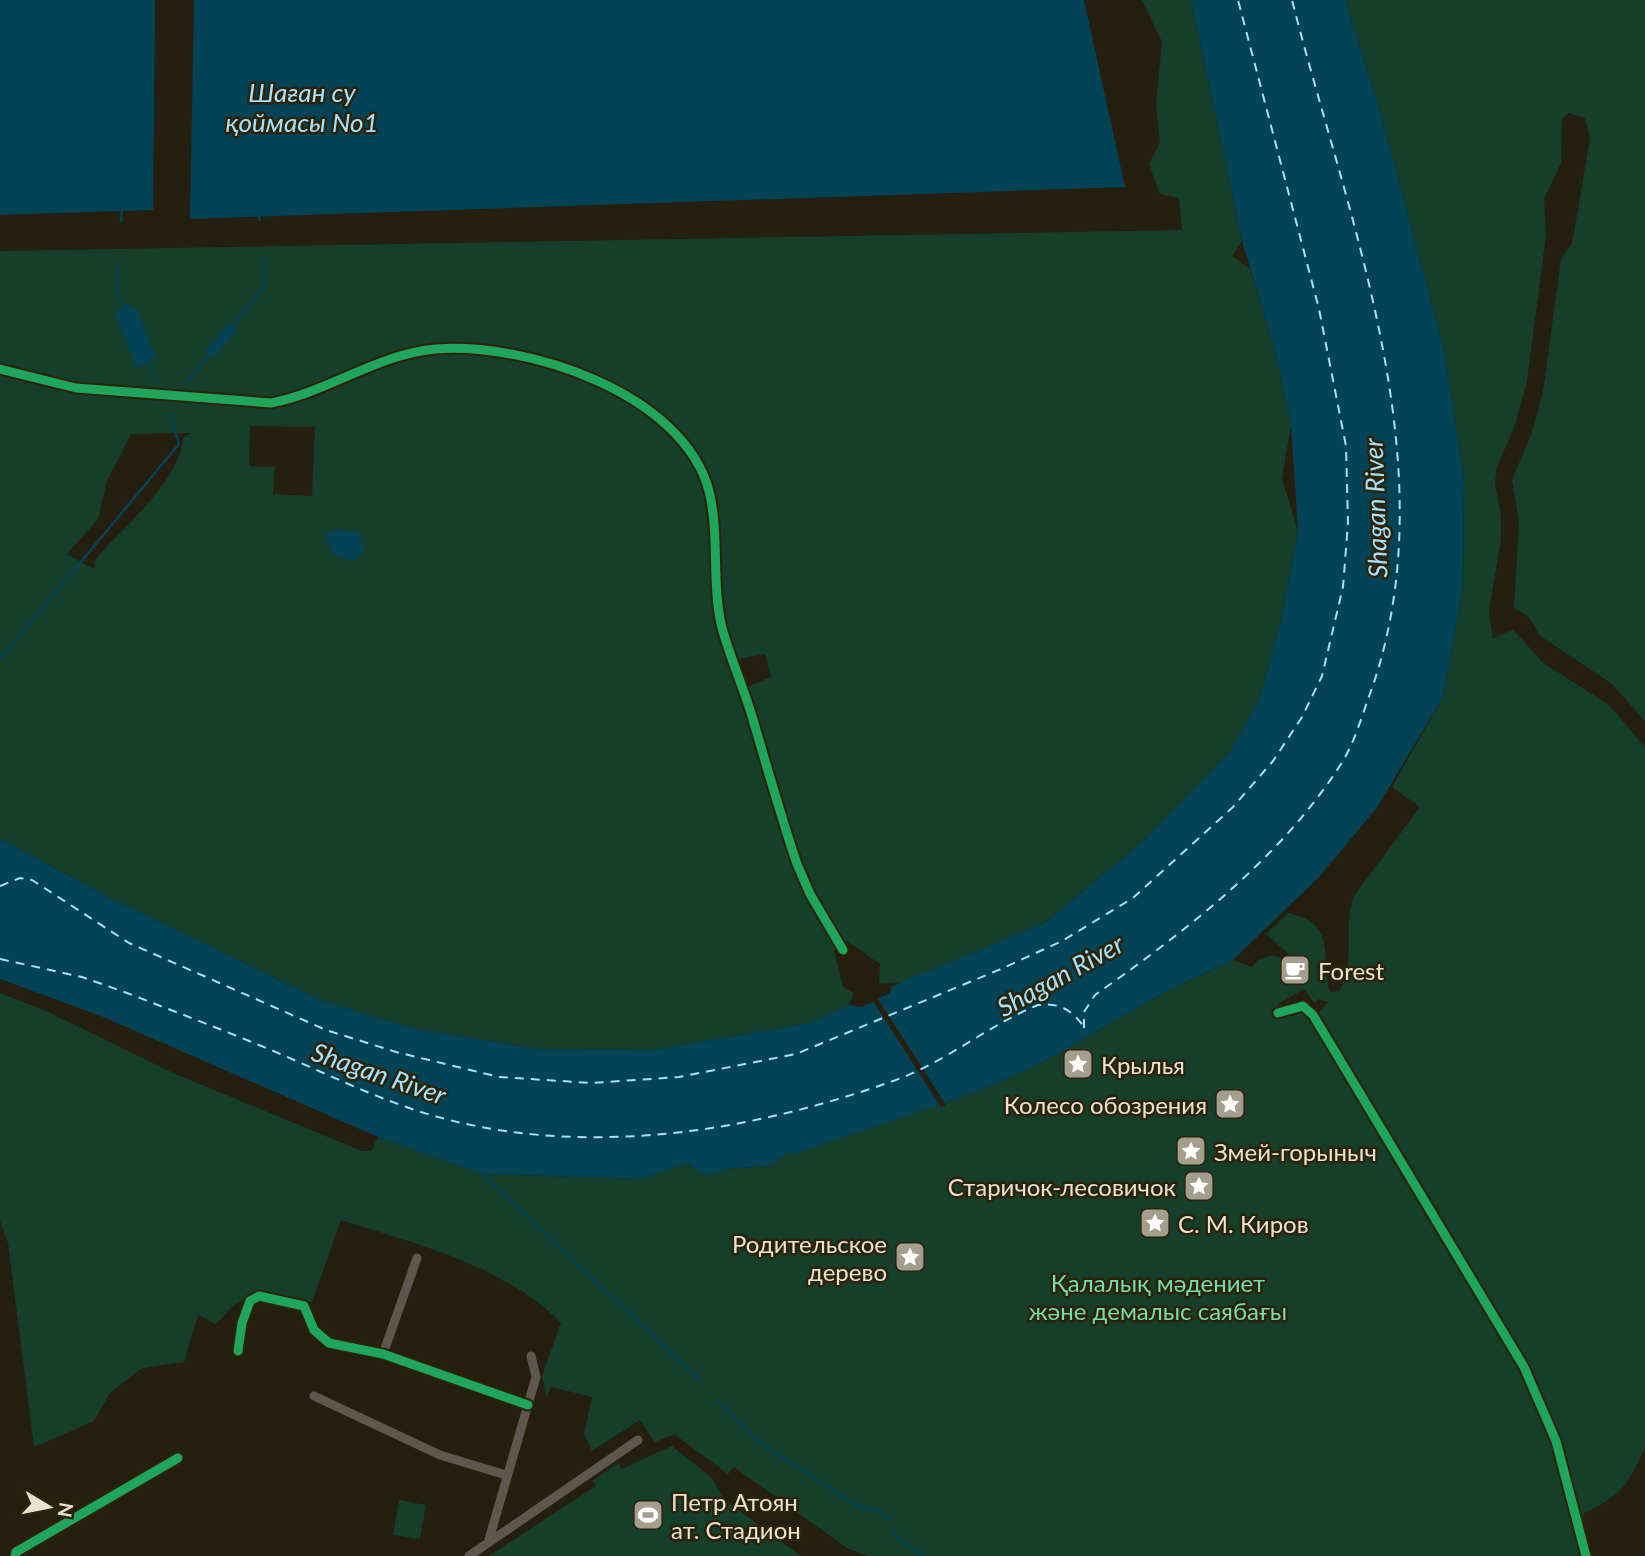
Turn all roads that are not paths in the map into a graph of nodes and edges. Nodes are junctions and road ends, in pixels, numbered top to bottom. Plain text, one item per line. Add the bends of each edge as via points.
1 (0, 369) edge
2 (843, 950) dead end
3 (1278, 1013) dead end
4 (417, 1258) dead end
5 (238, 1351) dead end
6 (383, 1354) junction
7 (531, 1356) dead end
8 (314, 1396) dead end
9 (528, 1405) junction
10 (638, 1440) dead end
11 (178, 1458) dead end
12 (506, 1475) junction
13 (488, 1543) junction
14 (15, 1556) edge
15 (469, 1556) edge
16 (1586, 1556) edge

1 - 2 street via 76,388 271,403 410,353 461,348 511,356 598,380 647,408 672,429 701,469 709,492 725,637 797,864
3 - 16 street via 1303,1006 1313,1015 1524,1367 1556,1441
4 - 6 street
5 - 6 street via 250,1301 259,1296 304,1306 314,1329 329,1343
6 - 9 street
7 - 9 street via 536,1377
8 - 12 street via 440,1455
9 - 12 street
10 - 13 street
11 - 14 street
12 - 13 street
13 - 15 street

